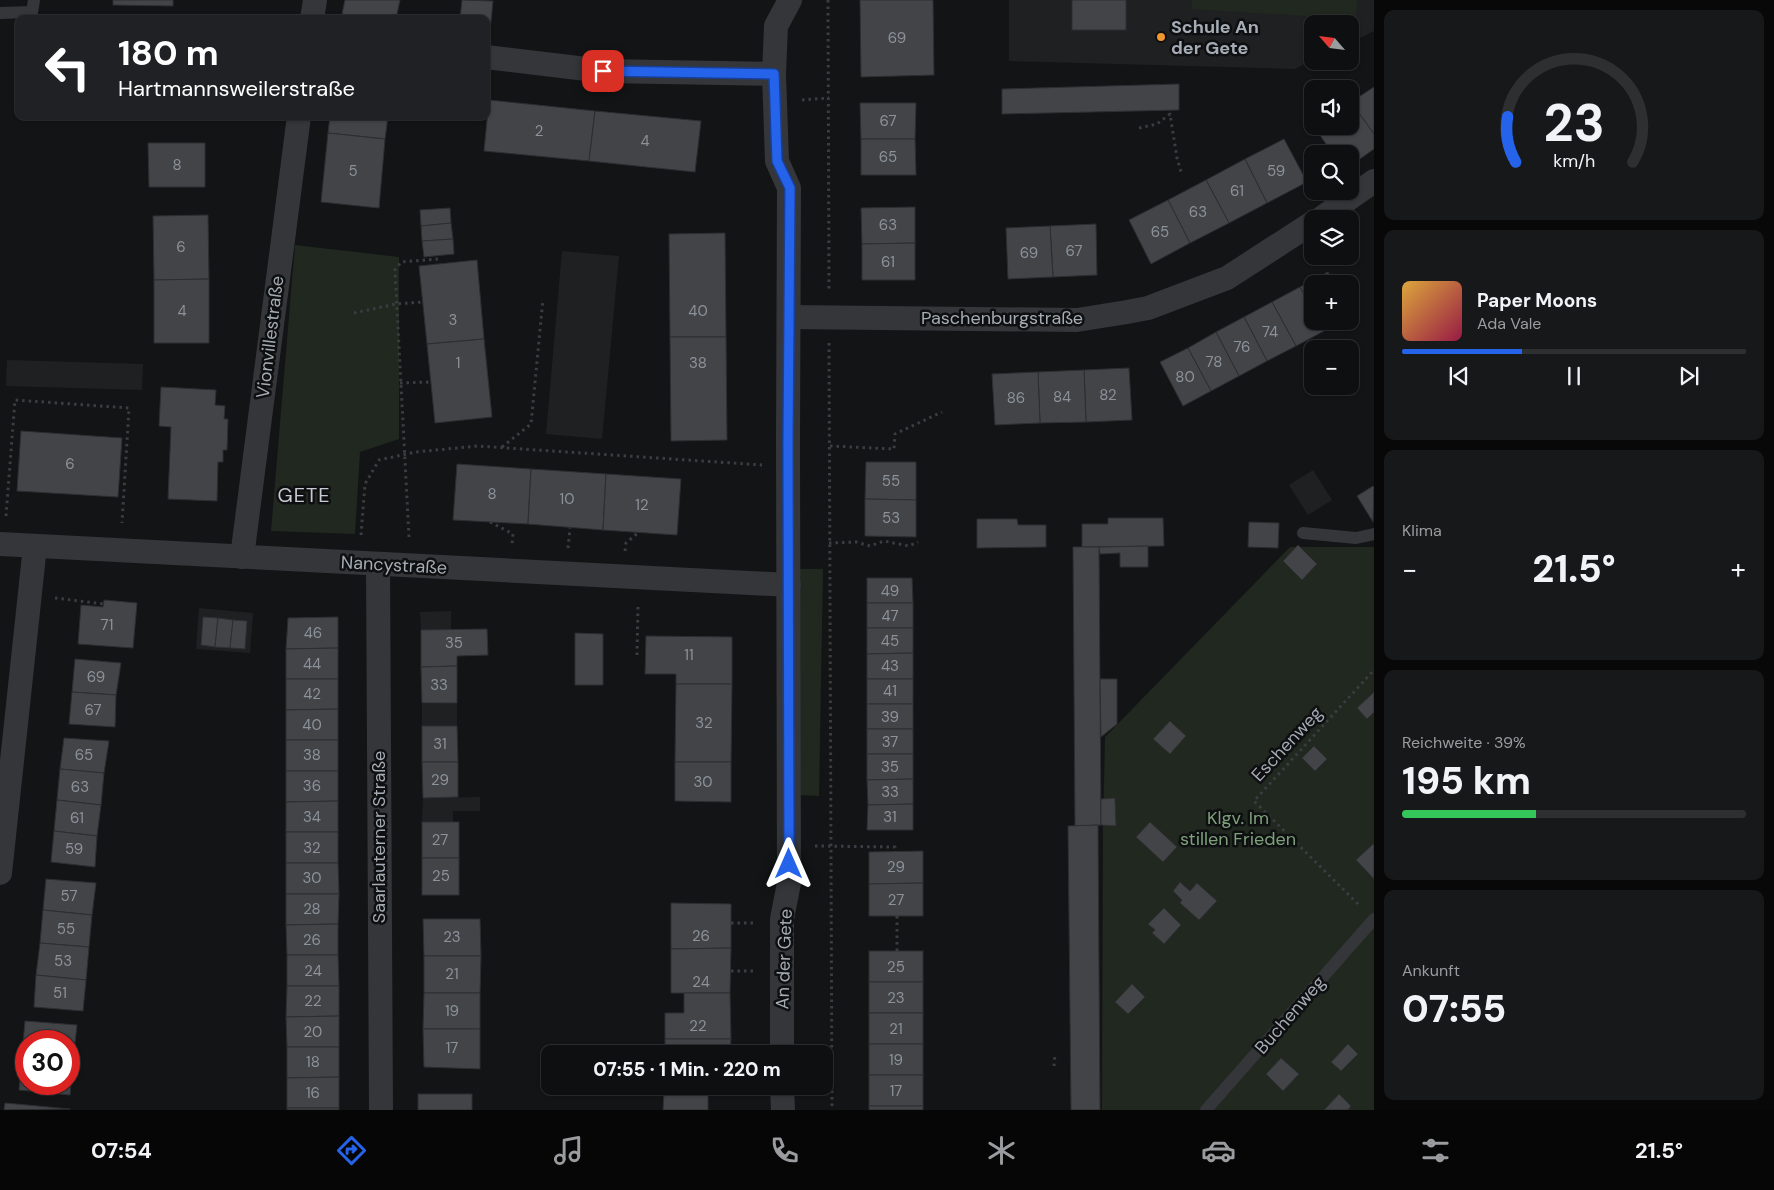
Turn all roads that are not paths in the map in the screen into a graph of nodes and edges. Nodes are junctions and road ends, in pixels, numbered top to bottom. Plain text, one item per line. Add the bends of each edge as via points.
1 (34, 0) edge
2 (315, 0) edge
3 (790, 0) edge
4 (0, 12) edge
5 (313, 15) edge
6 (490, 57) edge
7 (774, 74) junction
8 (298, 120) edge
9 (1374, 182) edge
10 (1333, 210) edge
11 (1304, 228) edge
12 (789, 317) junction
13 (1303, 533) dead end
14 (1374, 534) edge
15 (2, 544) edge
16 (35, 546) junction
17 (242, 557) junction
18 (368, 563) junction
19 (788, 585) junction
20 (0, 873) edge
21 (1374, 919) edge
22 (782, 1045) edge
23 (782, 1095) edge
24 (381, 1110) edge
25 (782, 1110) edge
26 (1206, 1110) edge

1 - 4 lane via 32,12
2 - 5 street
3 - 7 street, An der Gete via 776,26
6 - 7 street via 603,71
7 - 12 street, An der Gete via 777,161 790,188
8 - 17 street, Vionvillestraße
9 - 10 street
11 - 12 street, Paschenburgstraße via 1227,278 1148,308 1077,320
12 - 19 street, An der Gete
13 - 14 lane via 1356,538
15 - 16 street, Nancystraße
16 - 17 street, Nancystraße
16 - 20 street
17 - 18 street, Nancystraße
18 - 19 street, Nancystraße
18 - 24 street, Saarlauterner Straße
19 - 22 street, An der Gete via 789,883 782,919
21 - 26 lane, Buchenweg
23 - 25 street

